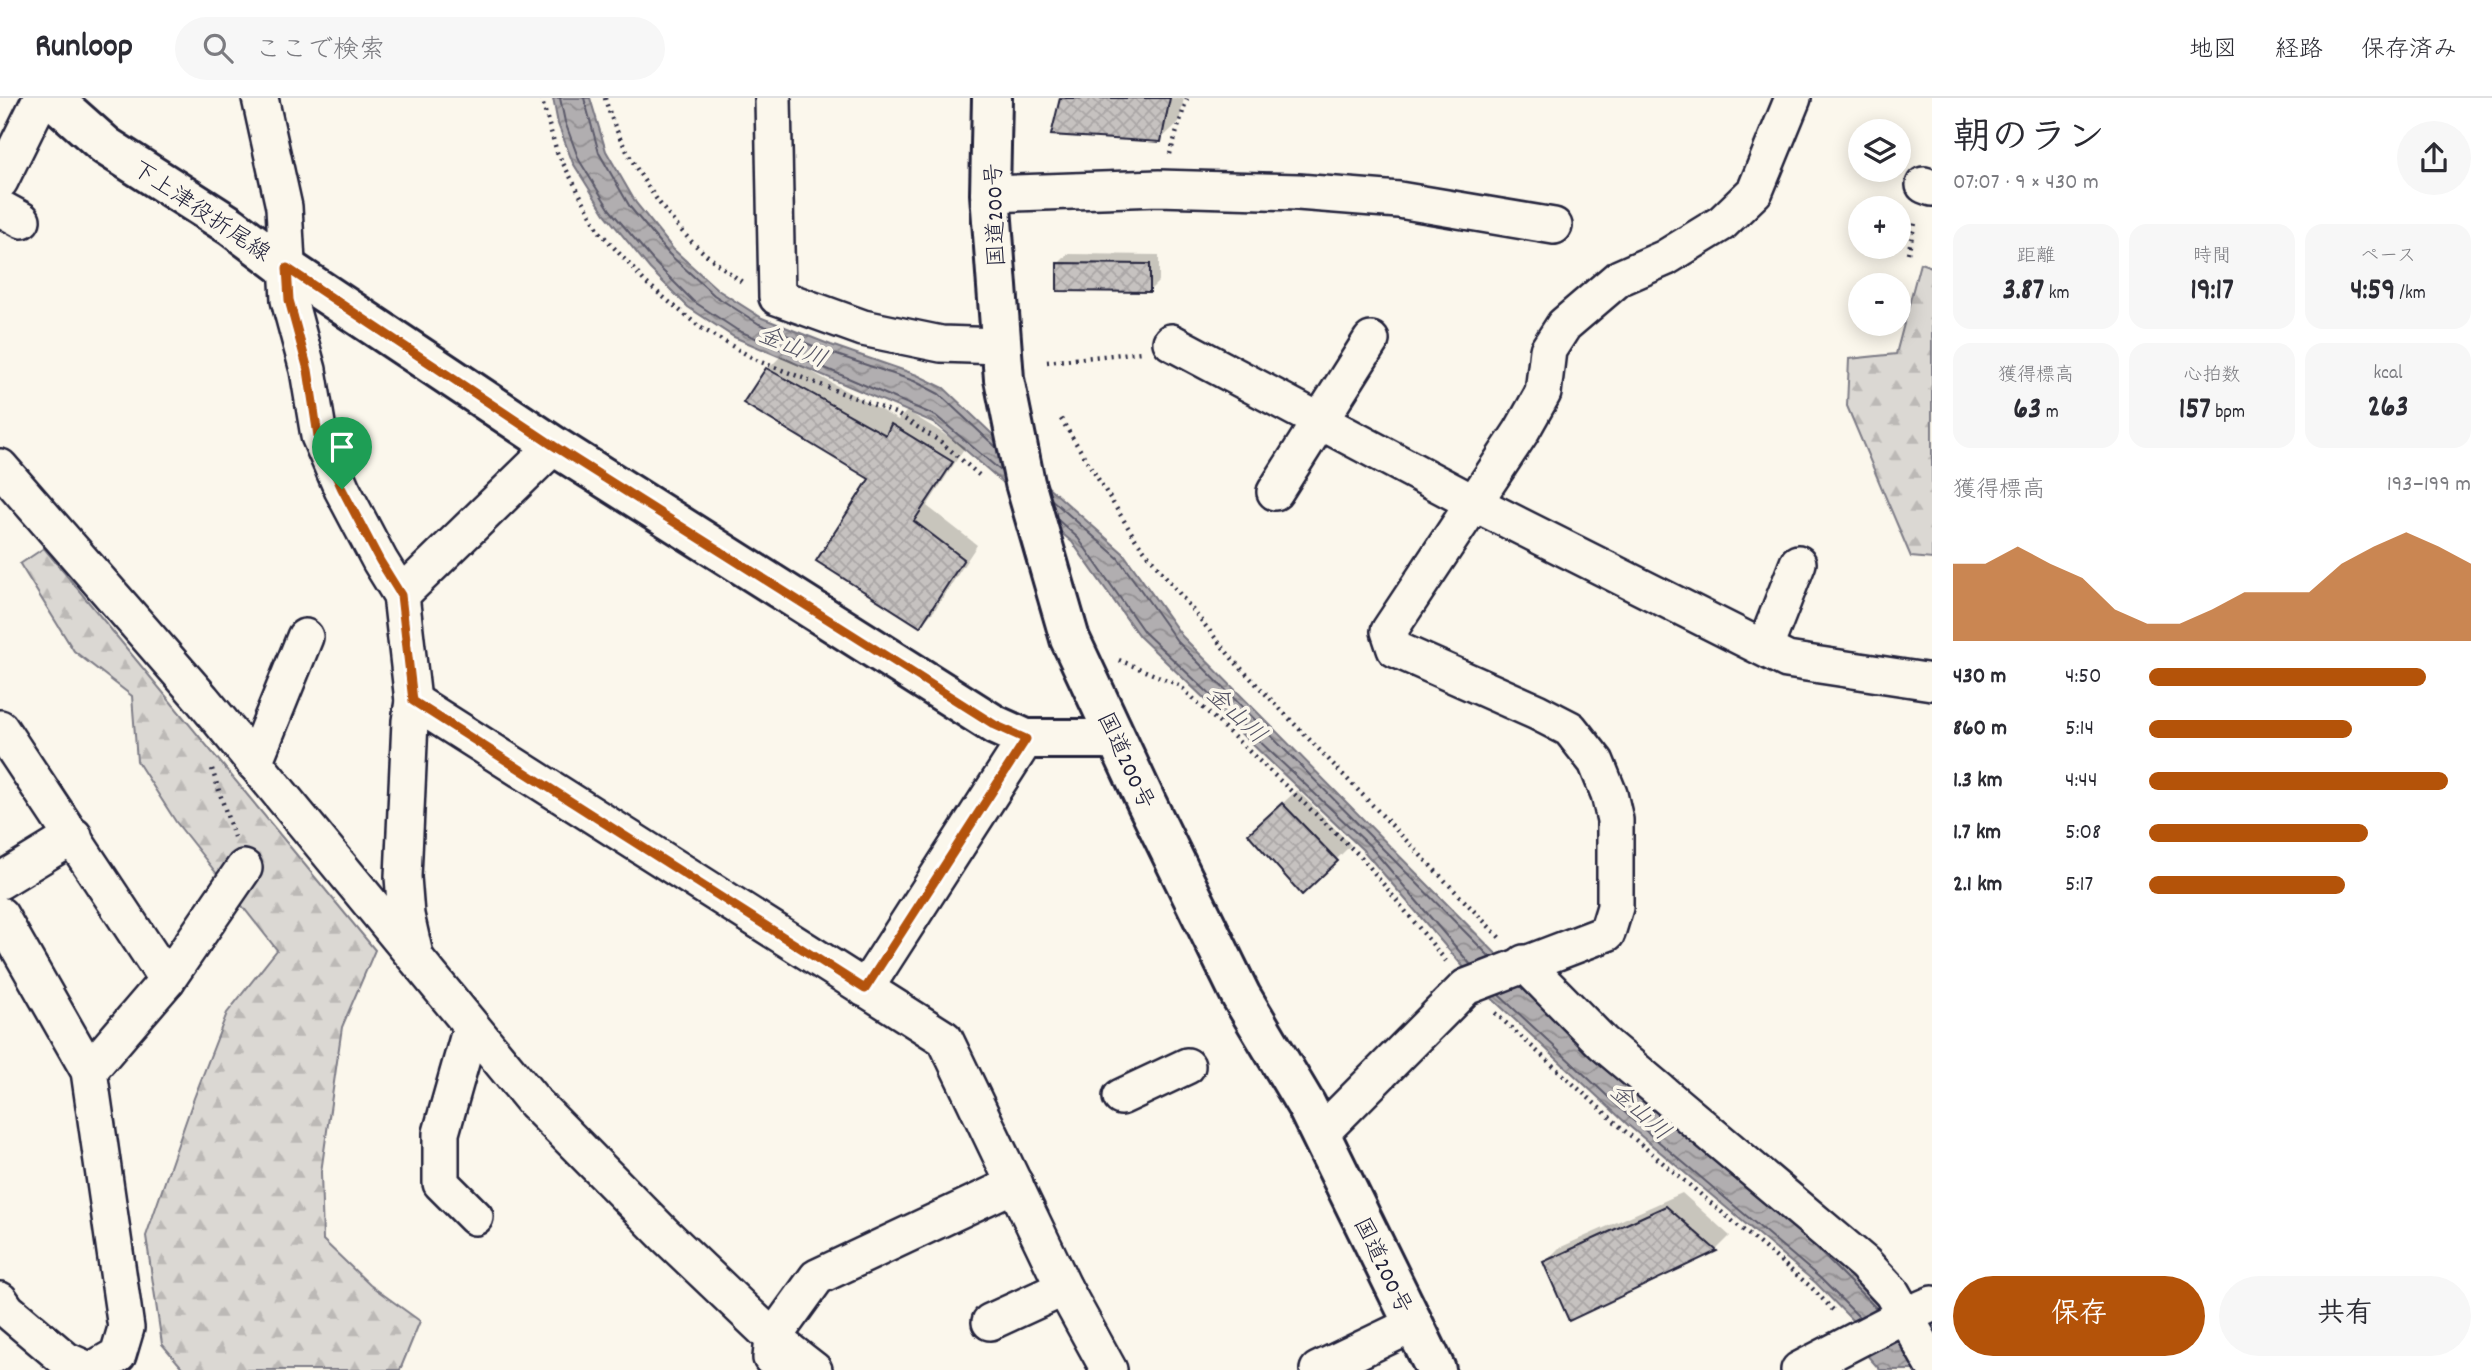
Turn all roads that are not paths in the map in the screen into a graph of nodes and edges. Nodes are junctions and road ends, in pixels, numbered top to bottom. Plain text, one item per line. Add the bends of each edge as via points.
1 (41, 98) edge
2 (52, 98) edge
3 (260, 98) edge
4 (774, 98) edge
5 (992, 98) edge
6 (1793, 98) edge
7 (0, 181) edge
8 (990, 194) junction
9 (1554, 226) dead end
10 (287, 268) junction
11 (1371, 340) dead end
12 (1171, 342) road end
13 (1000, 345) junction
14 (1319, 421) junction
15 (554, 446) junction
16 (0, 467) edge
17 (1275, 492) dead end
18 (1472, 502) junction
19 (1798, 564) dead end
20 (401, 595) junction
21 (305, 637) dead end
22 (1765, 648) junction
23 (1932, 682) edge
24 (413, 701) junction
25 (0, 728) edge
26 (1026, 739) junction
27 (1116, 739) junction
28 (254, 763) junction
29 (74, 836) junction
30 (244, 868) road end
31 (0, 881) edge
32 (0, 915) edge
33 (415, 958) junction
34 (1520, 965) junction
35 (167, 980) junction
36 (865, 989) junction
37 (471, 1027) junction
38 (1187, 1066) dead end
39 (89, 1071) junction
40 (1121, 1097) dead end
41 (1320, 1134) junction
42 (1015, 1184) junction
43 (475, 1217) dead end
44 (1064, 1288) junction
45 (0, 1300) edge
46 (1910, 1313) edge
47 (990, 1322) dead end
48 (1413, 1324) junction
49 (776, 1354) edge
50 (1932, 1363) edge
51 (1433, 1368) edge
52 (90, 1370) edge
53 (814, 1370) edge
54 (1109, 1370) edge
55 (1318, 1370) edge
56 (1799, 1370) edge

1 - 7 street
2 - 10 main road, 下上津役折尾線 via 106,146 231,226
3 - 10 street via 284,207
4 - 13 street via 777,297 876,331 941,344
5 - 8 main road, 国道200号
6 - 18 street via 1755,191 1722,223 1665,258 1619,278 1564,325 1548,350 1543,393
8 - 9 street via 1159,188 1298,192 1399,200
8 - 13 main road, 国道200号
10 - 15 main road, 下上津役折尾線
10 - 20 street via 289,300 308,370 318,436
11 - 14 street
12 - 14 street
13 - 27 main road, 国道200号 via 1035,525 1070,639
14 - 17 street
14 - 18 street
15 - 20 street
15 - 26 main road, 下上津役折尾線 via 995,725
16 - 28 street
18 - 22 street
18 - 34 street via 1389,631 1395,649 1570,729 1596,762 1615,820 1615,907 1607,933
19 - 22 street
20 - 24 street
21 - 28 street
22 - 23 street via 1787,660
24 - 33 street via 403,877 405,915
24 - 36 street
25 - 29 street
26 - 27 main road, 下上津役折尾線
26 - 36 street
27 - 41 main road, 国道200号 via 1241,996
28 - 33 street
29 - 31 street
29 - 35 street
30 - 35 street
32 - 39 street
33 - 37 street
34 - 41 street via 1466,987
34 - 46 street via 1603,1044 1864,1262
35 - 39 street
36 - 42 street via 945,1039
37 - 43 street via 441,1133 441,1183
37 - 49 street via 535,1103
38 - 40 street
39 - 52 street via 126,1328 118,1355
41 - 48 main road, 国道200号
42 - 44 street
42 - 49 street via 817,1276
44 - 47 street
44 - 54 street
45 - 52 street via 66,1360
46 - 50 street
46 - 56 street
48 - 51 main road, 国道200号
48 - 55 street
49 - 53 street

